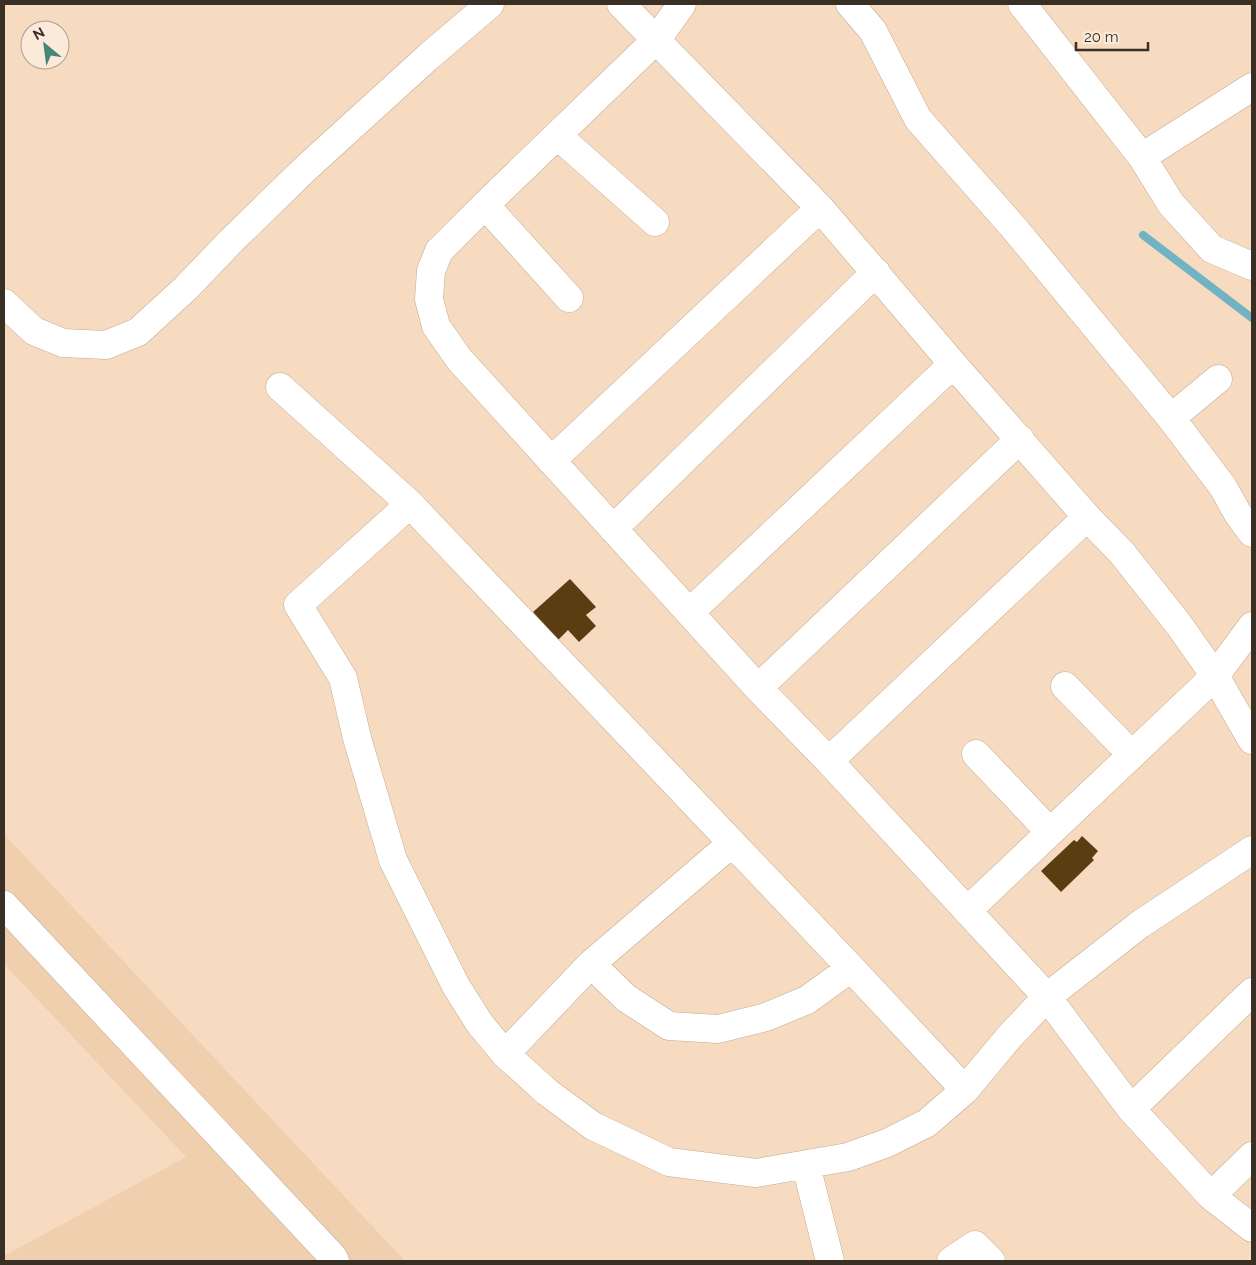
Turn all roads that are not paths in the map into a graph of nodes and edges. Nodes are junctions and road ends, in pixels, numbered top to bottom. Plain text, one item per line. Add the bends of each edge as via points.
1 (490, 4) edge
2 (621, 4) edge
3 (682, 4) edge
4 (850, 4) edge
5 (1022, 4) edge
6 (657, 40) junction
7 (1252, 88) edge
8 (558, 136) junction
9 (1142, 157) junction
10 (485, 205) junction
11 (820, 208) junction
12 (655, 222) dead end
13 (1252, 266) edge
14 (876, 272) junction
15 (569, 298) dead end
16 (4, 303) edge
17 (954, 364) junction
18 (1218, 379) dead end
19 (280, 387) dead end
20 (1172, 418) junction
21 (1020, 439) junction
22 (551, 461) junction
23 (410, 504) junction
24 (1087, 517) junction
25 (1248, 517) edge
26 (613, 529) junction
27 (690, 612) junction
28 (1252, 626) edge
29 (1215, 676) junction
30 (1065, 686) dead end
31 (758, 688) junction
32 (1252, 740) edge
33 (976, 754) dead end
34 (1132, 755) junction
35 (829, 762) junction
36 (1050, 832) junction
37 (732, 843) junction
38 (1252, 850) edge
39 (4, 905) edge
40 (967, 911) junction
41 (591, 964) junction
42 (851, 968) junction
43 (1252, 992) edge
44 (1047, 996) junction
45 (505, 1054) junction
46 (965, 1090) junction
47 (1131, 1109) junction
48 (1252, 1156) edge
49 (806, 1164) junction
50 (1211, 1196) junction
51 (1252, 1228) edge
52 (336, 1261) edge
53 (830, 1261) edge
54 (951, 1261) edge
55 (991, 1261) edge

1 - 16 street via 305,169 138,332 106,345 62,343 34,332
2 - 6 street
3 - 6 street
4 - 20 street via 874,31 918,120 1014,228
5 - 9 street
6 - 8 street
6 - 11 street
7 - 9 street
8 - 10 street
8 - 12 street
9 - 13 street via 1171,204 1212,249
10 - 15 street
10 - 22 street via 439,251 431,272 429,299 436,326 460,359
11 - 14 street
11 - 22 street
14 - 17 street
14 - 26 street
17 - 21 street
17 - 27 street
18 - 20 street
19 - 23 street
20 - 25 street
21 - 24 street
21 - 31 street
22 - 26 street
23 - 37 street
23 - 45 street via 298,605 342,678 392,860 456,986 480,1024
24 - 29 street via 1122,553
24 - 35 street
26 - 27 street
27 - 31 street
28 - 29 street
29 - 32 street
29 - 34 street
30 - 34 street
31 - 35 street
33 - 36 street
34 - 36 street
35 - 40 street
36 - 40 street
37 - 41 street
37 - 42 street
38 - 44 street via 1139,925
39 - 52 street
40 - 44 street
41 - 42 street via 626,998 669,1026 718,1029 766,1017 807,1000
41 - 45 street
42 - 46 street
43 - 47 street
44 - 46 street
44 - 47 street
45 - 49 street via 547,1092 593,1126 668,1162 756,1173
46 - 49 street via 927,1123 887,1143 848,1157
47 - 50 street
48 - 50 street
49 - 53 street
50 - 51 street
54 - 55 street via 975,1245

